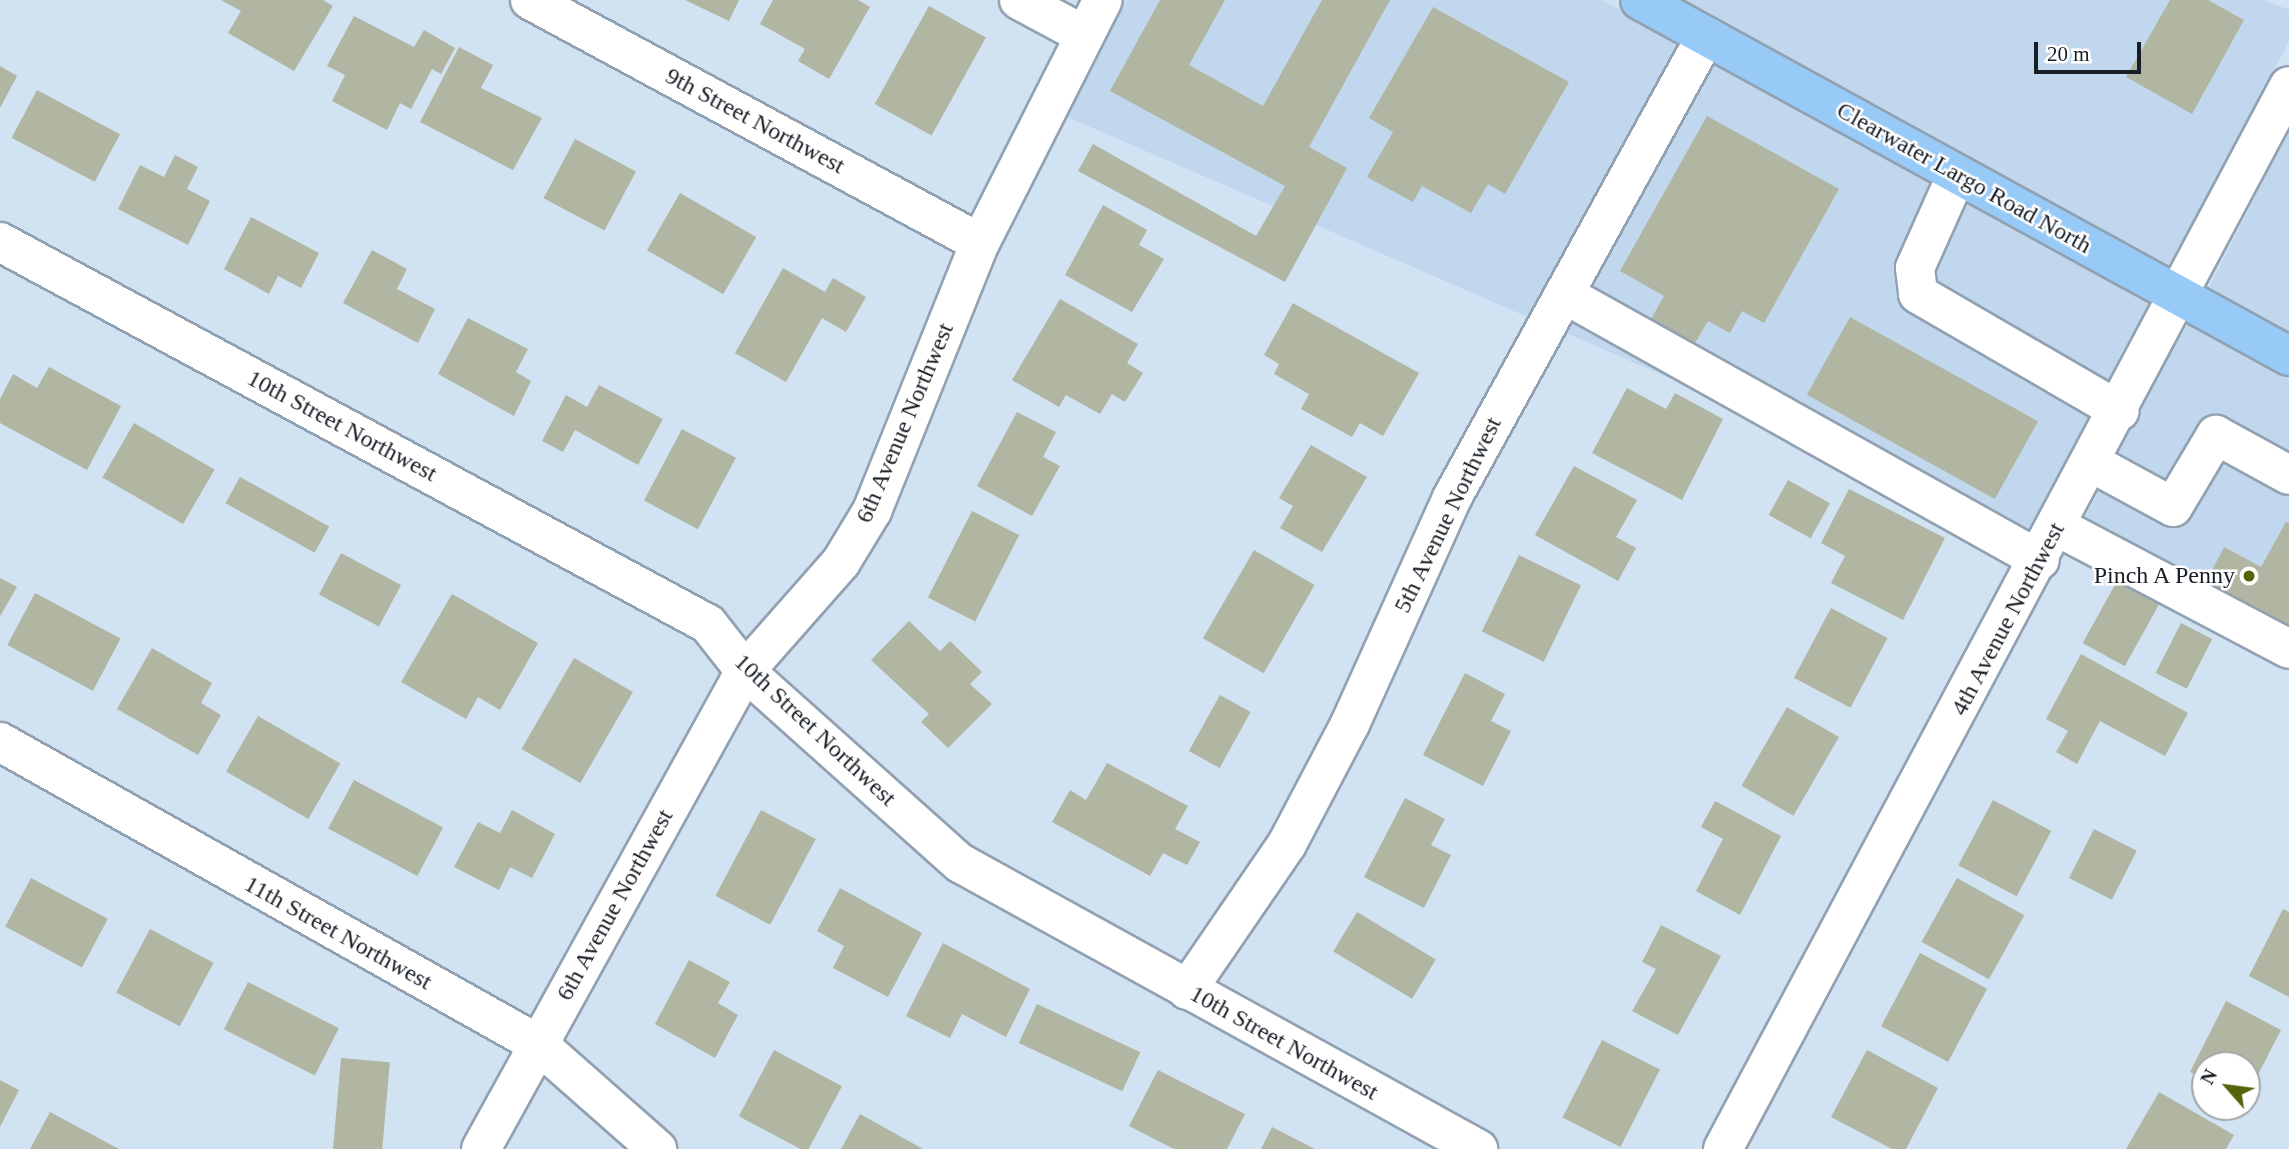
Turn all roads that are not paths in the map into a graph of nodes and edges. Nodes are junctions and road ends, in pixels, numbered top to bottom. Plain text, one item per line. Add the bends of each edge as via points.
1 (530, 0) edge
2 (1019, 0) edge
3 (1103, 0) edge
4 (1640, 0) edge
5 (1084, 35) junction
6 (1706, 36) junction
7 (2289, 86) edge
8 (1957, 174) junction
9 (0, 242) edge
10 (980, 243) junction
11 (1564, 293) junction
12 (2181, 297) junction
13 (2289, 356) edge
14 (2120, 411) junction
15 (2092, 463) junction
16 (2289, 475) edge
17 (2049, 543) junction
18 (2289, 649) edge
19 (745, 671) junction
20 (0, 743) edge
21 (1187, 990) junction
22 (538, 1044) junction
23 (481, 1149) edge
24 (657, 1149) edge
25 (1478, 1149) edge
26 (1723, 1149) edge

1 - 10 street, 9th Street Northwest
2 - 5 street
3 - 5 street, 6th Avenue Northwest
4 - 6 main road, Clearwater Largo Road North
5 - 10 street, 6th Avenue Northwest
6 - 8 main road, Clearwater Largo Road North
6 - 11 street, 5th Avenue Northwest
7 - 12 street, 4th Avenue Northwest
8 - 12 main road, Clearwater Largo Road North
8 - 14 street via 1915,268 1918,294
9 - 19 street, 10th Street Northwest via 708,624
10 - 19 street, 6th Avenue Northwest via 872,511 841,562
11 - 17 street
11 - 21 street, 5th Avenue Northwest via 1451,498 1350,724 1287,844
12 - 13 main road, Clearwater Largo Road North
12 - 14 street, 4th Avenue Northwest
14 - 15 street, 4th Avenue Northwest
15 - 16 street via 2173,507 2216,435
15 - 17 street, 4th Avenue Northwest
17 - 18 street
17 - 26 street, 4th Avenue Northwest
19 - 21 street, 10th Street Northwest via 960,863
19 - 22 street, 6th Avenue Northwest
20 - 22 street, 11th Street Northwest
21 - 25 street, 10th Street Northwest
22 - 23 street, 6th Avenue Northwest
22 - 24 street, 11th Street Northwest

